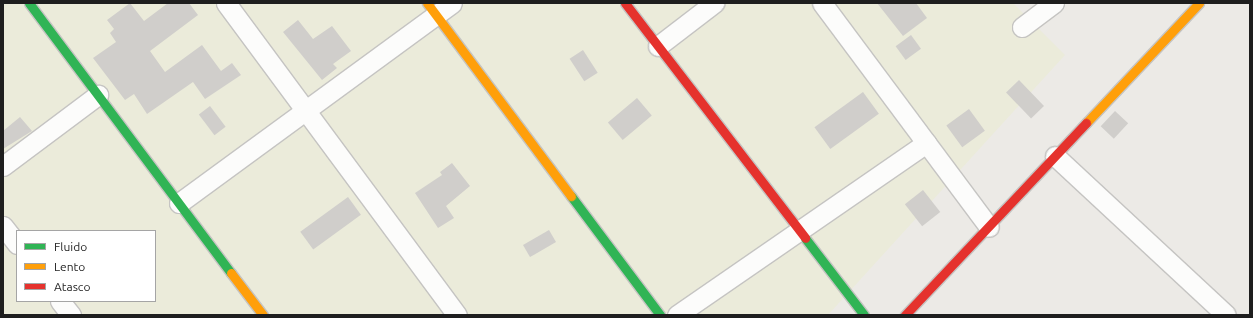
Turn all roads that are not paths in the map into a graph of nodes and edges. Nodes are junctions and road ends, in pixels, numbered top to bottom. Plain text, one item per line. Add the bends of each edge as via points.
1 (29, 3) edge
2 (226, 3) edge
3 (452, 3) edge
4 (624, 3) edge
5 (714, 3) edge
6 (822, 3) edge
7 (1054, 3) edge
8 (1199, 3) edge
9 (431, 9) edge
10 (1022, 27) dead end
11 (658, 46) junction
12 (98, 95) junction
13 (306, 110) junction
14 (926, 143) junction
15 (1056, 156) junction
16 (3, 166) edge
17 (179, 203) junction
18 (3, 226) edge
19 (989, 227) junction
20 (800, 232) junction
21 (16, 243) edge
22 (61, 302) edge
23 (71, 315) edge
24 (263, 315) edge
25 (457, 315) edge
26 (660, 315) edge
27 (676, 315) edge
28 (864, 315) edge
29 (905, 315) edge
30 (1226, 315) edge

1 - 12 street
2 - 13 street
3 - 9 street
4 - 11 street
5 - 11 street
6 - 14 street
7 - 10 street
8 - 15 street
9 - 13 street
9 - 26 street
11 - 20 street
12 - 16 street
12 - 17 street
13 - 17 street
13 - 25 street
14 - 19 street
14 - 20 street
15 - 19 street
15 - 30 street
17 - 24 street
18 - 21 street
19 - 29 street
20 - 27 street
20 - 28 street
22 - 23 street

